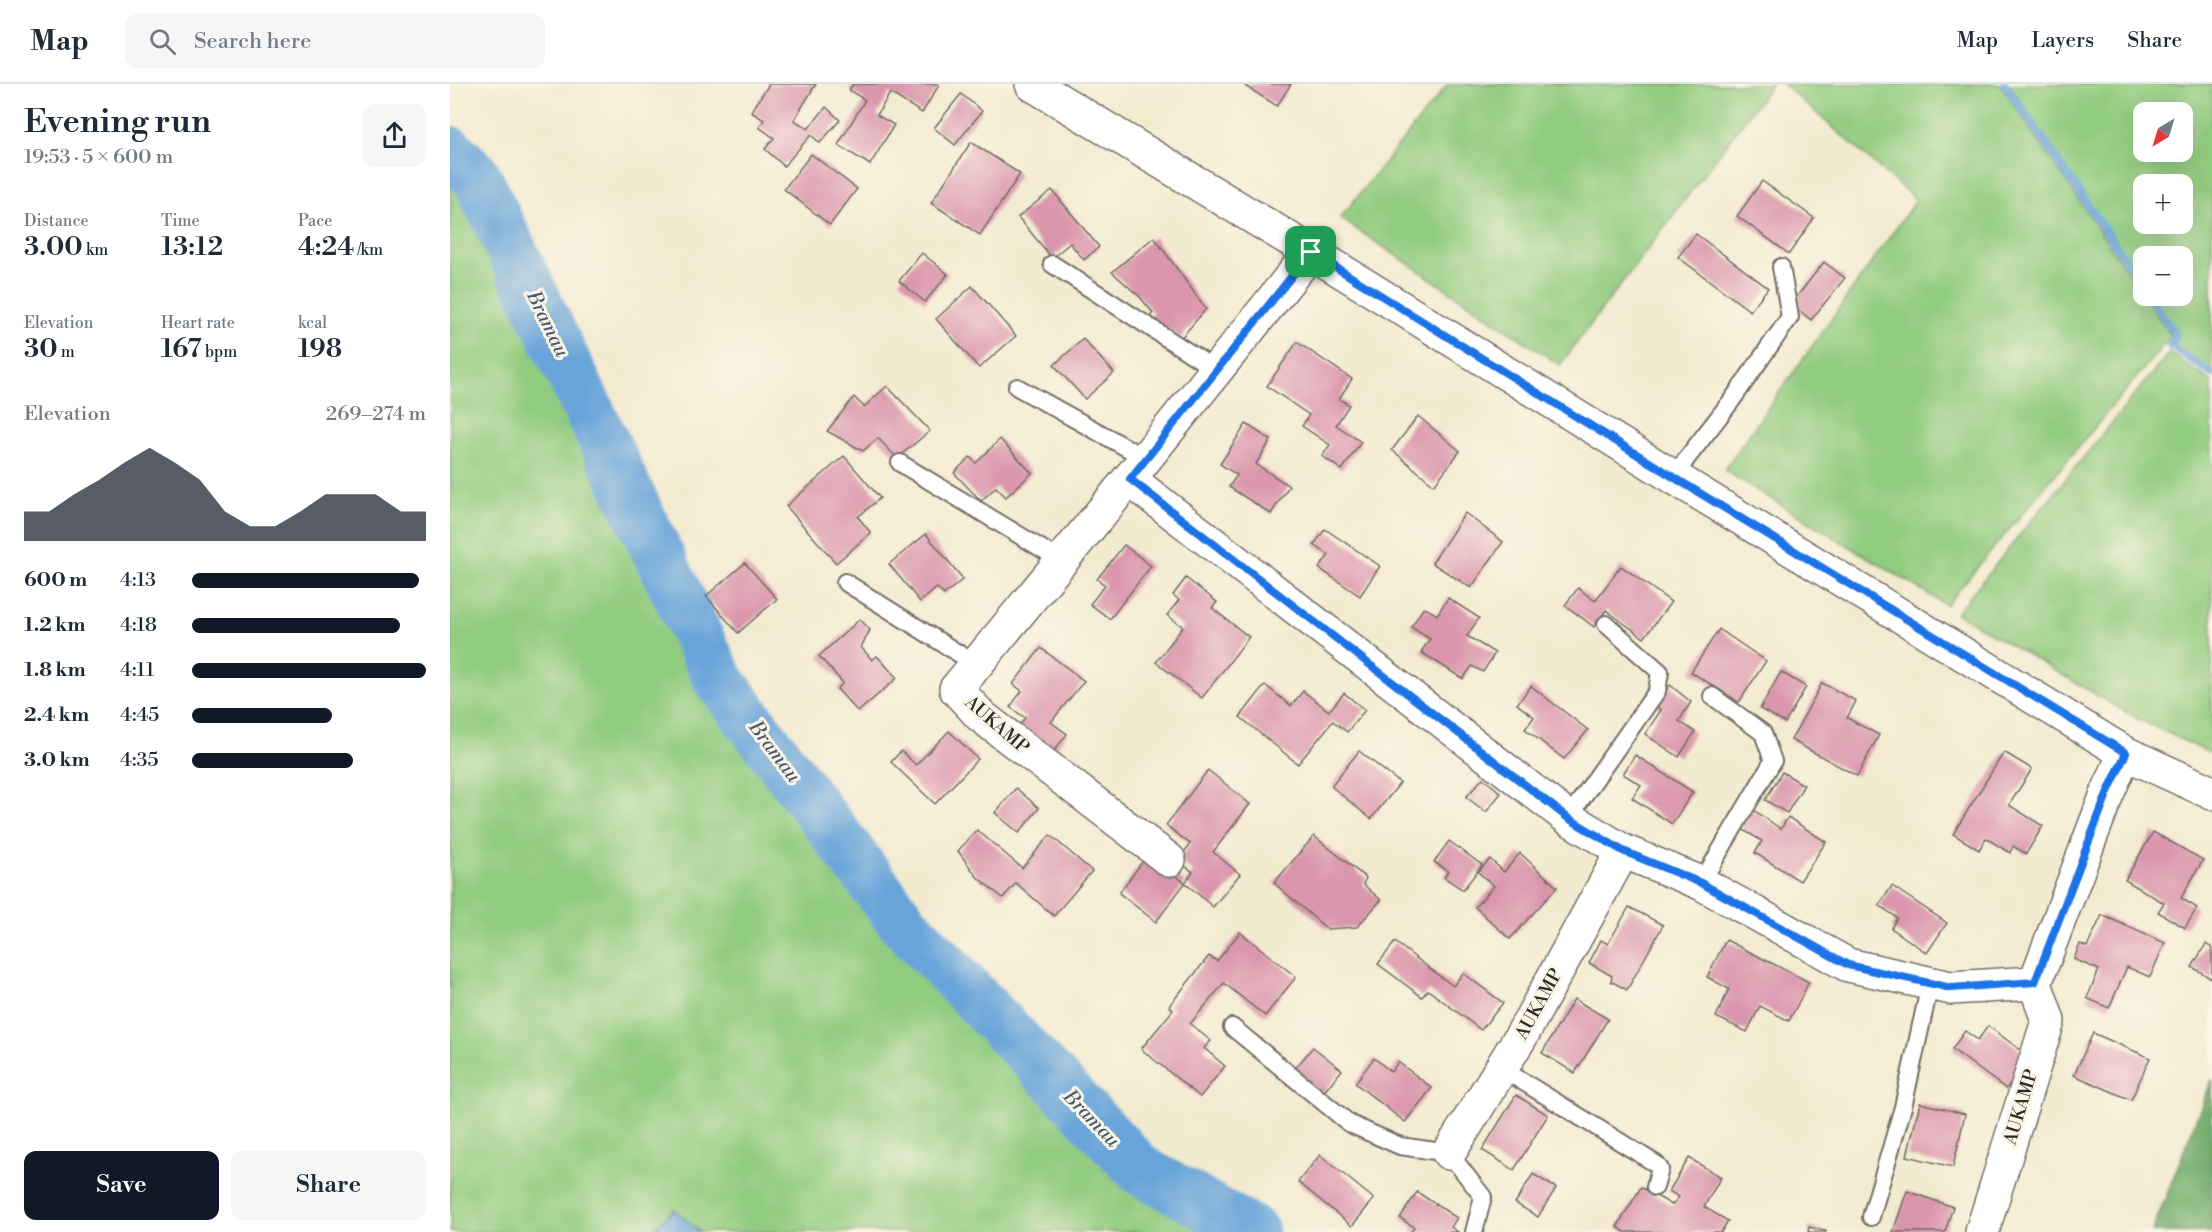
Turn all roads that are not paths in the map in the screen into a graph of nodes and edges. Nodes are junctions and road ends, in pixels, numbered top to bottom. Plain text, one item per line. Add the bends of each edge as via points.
1 (1032, 84) edge
2 (1311, 252) junction
3 (1052, 264) dead end
4 (1781, 267) dead end
5 (1216, 370) junction
6 (1017, 387) dead end
7 (900, 464) dead end
8 (1137, 468) junction
9 (1675, 478) junction
10 (1062, 561) junction
11 (845, 582) dead end
12 (1606, 624) dead end
13 (977, 664) junction
14 (1712, 696) dead end
15 (2126, 753) junction
16 (2212, 793) edge
17 (1568, 818) junction
18 (1623, 851) junction
19 (1169, 861) dead end
20 (1701, 883) junction
21 (2035, 982) junction
22 (1930, 984) junction
23 (1232, 1027) dead end
24 (1501, 1068) junction
25 (1449, 1153) junction
26 (1654, 1188) dead end
27 (1871, 1217) dead end
28 (1474, 1232) edge
29 (1982, 1232) edge

1 - 2 street
2 - 5 street, AUKAMP
2 - 9 street
3 - 5 lane
4 - 9 lane via 1790,317
5 - 8 street, AUKAMP
6 - 8 lane
7 - 10 lane
8 - 10 street, AUKAMP
8 - 17 street
9 - 15 street
10 - 13 street, AUKAMP
11 - 13 lane
12 - 17 lane via 1660,672 1656,691
13 - 19 street, AUKAMP via 956,689 981,716
14 - 20 lane via 1763,733 1773,760
15 - 16 street
15 - 21 street
17 - 18 street
18 - 20 street
18 - 24 street, AUKAMP
20 - 22 street via 1848,965
21 - 22 street via 1951,988
21 - 29 street, AUKAMP via 2048,1021
22 - 27 lane via 1903,1107
23 - 25 lane via 1350,1124 1400,1146
24 - 25 street, AUKAMP
24 - 26 lane via 1659,1166
25 - 28 lane via 1483,1197

